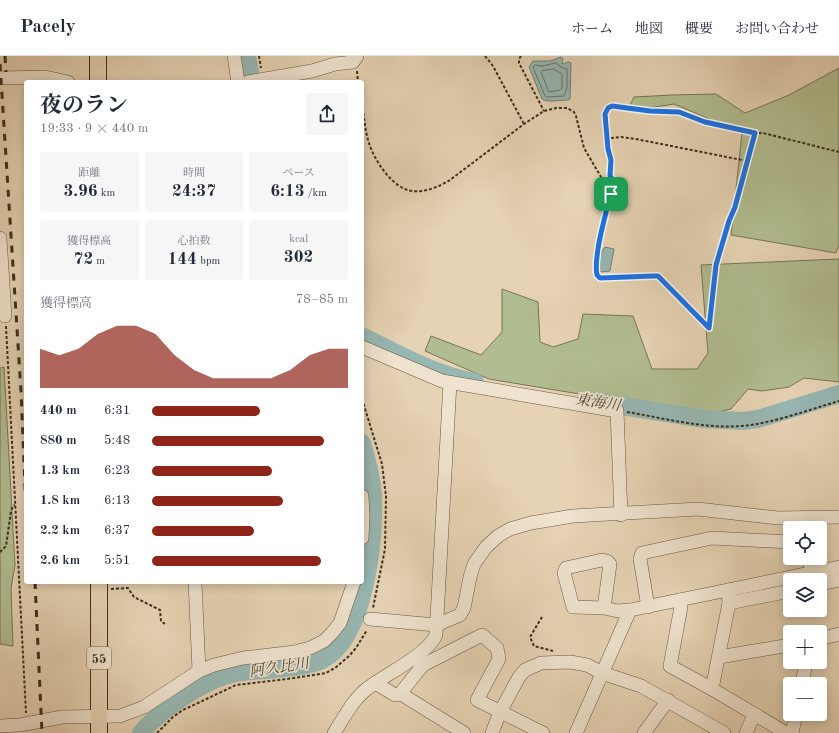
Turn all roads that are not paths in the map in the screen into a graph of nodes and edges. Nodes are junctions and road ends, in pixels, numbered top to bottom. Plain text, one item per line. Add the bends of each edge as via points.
1 (98, 56) edge
2 (234, 56) edge
3 (357, 56) edge
4 (0, 78) edge
5 (59, 80) edge
6 (98, 80) edge
7 (238, 80) edge
8 (257, 80) edge
9 (0, 238) edge
10 (5, 316) road end
11 (364, 348) edge
12 (450, 383) junction
13 (621, 515) junction
14 (839, 517) edge
15 (783, 542) edge
16 (811, 565) edge
17 (839, 567) edge
18 (812, 572) junction
19 (839, 580) edge
20 (827, 583) edge
21 (195, 584) edge
22 (353, 584) edge
23 (99, 586) edge
24 (783, 592) edge
25 (728, 597) junction
26 (680, 600) junction
27 (648, 607) junction
28 (604, 608) dead end
29 (630, 610) junction
30 (370, 619) road end
31 (436, 625) junction
32 (839, 634) edge
33 (827, 637) edge
34 (783, 645) edge
35 (719, 657) junction
36 (199, 671) junction
37 (602, 673) junction
38 (375, 683) junction
39 (712, 689) junction
40 (401, 694) junction
41 (668, 700) junction
42 (500, 712) junction
43 (754, 715) junction
44 (99, 716) junction
45 (795, 721) edge
46 (0, 726) edge
47 (27, 728) edge
48 (99, 733) edge
49 (334, 733) edge
50 (464, 733) edge
51 (492, 733) edge
52 (543, 733) edge
53 (576, 733) edge
54 (644, 733) edge
55 (724, 733) edge
56 (746, 733) edge
57 (786, 733) edge
58 (792, 733) edge

1 - 6 main road
2 - 7 street
3 - 8 street via 353,62
4 - 5 street via 45,77
9 - 10 street
11 - 12 street
12 - 13 street via 617,410
12 - 31 street
13 - 14 street via 698,509 778,518
13 - 31 street via 573,516 531,523 510,529 498,536 474,564 464,608 460,615
15 - 27 street via 712,538 642,553 640,559
16 - 18 street
17 - 18 street
18 - 25 street
19 - 20 street
21 - 36 street
22 - 36 street via 340,623 324,641 295,652 243,658
23 - 44 main road, 55
24 - 25 street
25 - 26 street
25 - 35 street
26 - 27 street
26 - 39 street via 681,607 670,666
27 - 29 street
28 - 29 street
29 - 37 street
30 - 31 street
31 - 38 street via 436,635 425,649
32 - 33 street
34 - 35 street
35 - 39 street
36 - 44 street via 144,707 120,716
37 - 41 street via 641,686
37 - 42 street via 587,665 570,662 541,663 533,666 519,677
37 - 53 street
38 - 40 street via 395,695
38 - 49 street via 358,699
39 - 43 street
40 - 42 street via 423,665 482,635 497,648 499,659 477,700
40 - 50 street
41 - 54 street
41 - 55 street
42 - 51 street
42 - 52 street
43 - 56 street
43 - 57 street
44 - 47 street via 62,717 36,722
44 - 48 main road, 55
45 - 58 street
46 - 47 street via 20,725

